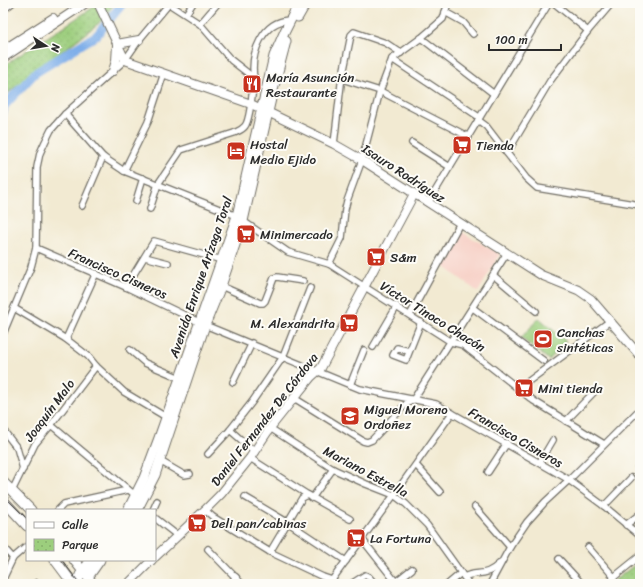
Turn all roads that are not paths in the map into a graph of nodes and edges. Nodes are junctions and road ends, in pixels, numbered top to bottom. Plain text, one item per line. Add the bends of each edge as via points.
1 (12, 3) edge
2 (86, 3) edge
3 (193, 3) edge
4 (218, 3) edge
5 (299, 3) edge
6 (306, 3) edge
7 (448, 3) edge
8 (549, 3) edge
9 (554, 3) edge
10 (612, 3) edge
11 (77, 5) edge
12 (101, 7) edge
13 (3, 10) edge
14 (445, 12) junction
15 (186, 14) junction
16 (290, 20) junction
17 (200, 24) junction
18 (588, 31) junction
19 (474, 34) dead end
20 (421, 38) junction
21 (139, 40) junction
22 (117, 44) junction
23 (3, 50) edge
24 (401, 53) junction
25 (3, 58) edge
26 (392, 59) junction
27 (125, 60) junction
28 (113, 71) junction
29 (164, 73) junction
30 (254, 78) junction
31 (342, 79) junction
32 (380, 92) junction
33 (494, 94) junction
34 (251, 104) junction
35 (265, 110) junction
36 (66, 114) junction
37 (479, 118) junction
38 (468, 137) junction
39 (412, 143) dead end
40 (334, 144) junction
41 (507, 153) junction
42 (102, 157) junction
43 (362, 160) junction
44 (450, 167) junction
45 (124, 171) junction
46 (143, 178) junction
47 (158, 184) junction
48 (414, 194) junction
49 (136, 201) dead end
50 (428, 203) junction
51 (640, 205) edge
52 (82, 206) dead end
53 (150, 209) dead end
54 (240, 218) junction
55 (460, 223) junction
56 (36, 248) junction
57 (507, 253) junction
58 (144, 257) junction
59 (222, 260) junction
60 (168, 263) dead end
61 (329, 264) junction
62 (96, 274) junction
63 (493, 275) junction
64 (303, 281) dead end
65 (126, 286) junction
66 (221, 286) junction
67 (364, 286) junction
68 (310, 288) dead end
69 (397, 306) junction
70 (14, 308) junction
71 (473, 308) junction
72 (536, 311) dead end
73 (410, 315) junction
74 (421, 322) junction
75 (610, 322) junction
76 (202, 324) junction
77 (3, 334) edge
78 (66, 339) junction
79 (451, 342) junction
80 (252, 343) junction
81 (374, 347) dead end
82 (130, 350) dead end
83 (364, 350) dead end
84 (409, 351) dead end
85 (283, 356) junction
86 (640, 356) edge
87 (544, 361) dead end
88 (96, 366) junction
89 (318, 371) junction
90 (180, 378) junction
91 (233, 382) dead end
92 (350, 385) junction
93 (518, 389) junction
94 (595, 391) dead end
95 (294, 398) junction
96 (412, 400) junction
97 (639, 412) edge
98 (452, 413) junction
99 (166, 417) junction
100 (566, 421) junction
101 (52, 425) junction
102 (270, 428) junction
103 (3, 430) edge
104 (230, 430) junction
105 (553, 440) dead end
106 (507, 443) junction
107 (604, 444) junction
108 (208, 454) dead end
109 (253, 455) junction
110 (160, 461) junction
111 (540, 462) junction
112 (416, 465) junction
113 (23, 469) junction
114 (333, 469) junction
115 (488, 472) dead end
116 (190, 474) dead end
117 (631, 478) dead end
118 (569, 480) junction
119 (3, 482) edge
120 (12, 491) junction
121 (440, 492) dead end
122 (132, 493) junction
123 (394, 495) junction
124 (245, 497) dead end
125 (310, 497) junction
126 (3, 500) edge
127 (157, 501) dead end
128 (604, 506) junction
129 (474, 507) dead end
130 (30, 509) edge
131 (59, 509) edge
132 (128, 509) edge
133 (138, 509) edge
134 (153, 509) edge
135 (205, 510) junction
136 (640, 514) edge
137 (156, 519) edge
138 (350, 519) dead end
139 (287, 522) junction
140 (26, 525) edge
141 (626, 525) junction
142 (178, 536) junction
143 (640, 536) edge
144 (362, 539) junction
145 (26, 547) edge
146 (510, 547) junction
147 (588, 547) dead end
148 (3, 548) edge
149 (208, 549) dead end
150 (270, 552) junction
151 (156, 556) edge
152 (640, 556) edge
153 (13, 558) junction
154 (559, 559) dead end
155 (56, 561) edge
156 (75, 561) edge
157 (91, 561) edge
158 (99, 561) edge
159 (151, 561) edge
160 (346, 561) junction
161 (501, 562) junction
162 (412, 569) dead end
163 (463, 575) junction
164 (88, 577) edge
165 (614, 577) junction
166 (236, 578) junction
167 (3, 579) edge
168 (334, 582) edge
169 (73, 584) edge
170 (77, 584) edge
171 (128, 584) edge
172 (230, 584) edge
173 (242, 584) edge
174 (351, 584) edge
175 (375, 584) edge
176 (448, 584) edge
177 (469, 584) edge
178 (490, 584) edge
179 (582, 584) edge
180 (609, 584) edge

1 - 13 street
2 - 11 street
3 - 15 street
4 - 17 street
5 - 16 main road, Avenida Enrique Arízaga Toral
6 - 35 main road, Avenida Enrique Arízaga Toral via 285,43
7 - 14 street
8 - 33 street
9 - 18 street
10 - 18 street
11 - 12 street
11 - 23 street
11 - 25 street
12 - 22 street
14 - 19 street via 463,22
14 - 20 street via 443,19
15 - 17 street
15 - 21 street via 169,4
16 - 30 street via 283,20 267,29 256,50 253,62
16 - 35 main road, Avenida Enrique Arízaga Toral via 274,56
17 - 30 street via 231,60
18 - 41 street via 550,81
20 - 24 street
20 - 33 street
21 - 22 street
21 - 27 street
22 - 27 street
22 - 28 street
24 - 26 street
24 - 31 street via 386,43 354,32 351,35
26 - 32 street
26 - 37 street
27 - 28 street
27 - 29 street, Isauro Rodríguez
28 - 36 street
29 - 34 street, Isauro Rodríguez
29 - 45 street via 148,122
30 - 34 street
31 - 32 street
31 - 40 street
32 - 38 street
32 - 43 street
33 - 37 street
34 - 35 street, Isauro Rodríguez
34 - 47 street via 246,125 240,130 183,148
35 - 40 street, Isauro Rodríguez
35 - 54 main road, Avenida Enrique Arízaga Toral
36 - 42 street, Víctor Tinoco Chacón
36 - 56 street via 51,130 40,153 37,167
37 - 38 street
37 - 41 street
38 - 44 street
39 - 44 street
40 - 43 street, Isauro Rodríguez
41 - 51 street via 537,188
42 - 45 street, Víctor Tinoco Chacón
42 - 52 street
43 - 48 street, Isauro Rodríguez
43 - 61 street via 346,205 342,238
44 - 50 street
45 - 46 street, Víctor Tinoco Chacón
46 - 47 street, Víctor Tinoco Chacón
46 - 49 street
47 - 53 street
47 - 54 street, Víctor Tinoco Chacón
48 - 50 street, Isauro Rodríguez
48 - 67 street, Daniel Fernandez De Córdova
50 - 55 street, Isauro Rodríguez
54 - 59 main road, Avenida Enrique Arízaga Toral
54 - 61 street, Víctor Tinoco Chacón via 288,252
54 - 66 main road, Avenida Enrique Arízaga Toral
55 - 57 street, Isauro Rodríguez
55 - 73 street
56 - 62 street, Francisco Cisneros
56 - 70 street
57 - 63 street
57 - 75 street, Isauro Rodríguez via 541,275 591,299
58 - 59 street via 154,241
58 - 60 street
58 - 65 street
59 - 76 main road, Avenida Enrique Arízaga Toral
61 - 67 street, Víctor Tinoco Chacón
62 - 65 street, Francisco Cisneros
62 - 78 street
63 - 71 street
63 - 72 street
64 - 66 street via 277,276 263,303
65 - 76 street, Francisco Cisneros
66 - 76 main road, Avenida Enrique Arízaga Toral
67 - 69 street, Víctor Tinoco Chacón
67 - 89 street, Daniel Fernandez De Córdova
68 - 85 street
69 - 73 street, Víctor Tinoco Chacón
69 - 81 street
70 - 77 street
70 - 78 street
71 - 79 street
71 - 87 street
73 - 74 street, Víctor Tinoco Chacón
74 - 79 street, Víctor Tinoco Chacón
74 - 84 street
75 - 86 street, Isauro Rodríguez
75 - 93 street
76 - 80 street, Francisco Cisneros
76 - 90 main road, Avenida Enrique Arízaga Toral
76 - 110 main road, Avenida Enrique Arízaga Toral
78 - 88 street via 88,356
79 - 93 street, Víctor Tinoco Chacón via 463,346
79 - 96 street
80 - 85 street, Francisco Cisneros
80 - 91 street
82 - 90 street via 145,363
83 - 92 street
85 - 89 street, Francisco Cisneros
85 - 104 street
88 - 99 street via 124,392
88 - 101 street, Joaquín Malo
89 - 92 street, Francisco Cisneros
89 - 95 street, Daniel Fernandez De Córdova
90 - 99 main road, Avenida Enrique Arízaga Toral
92 - 96 street, Francisco Cisneros
93 - 100 street, Víctor Tinoco Chacón
94 - 100 street
95 - 96 street via 367,442
95 - 102 street, Daniel Fernandez De Córdova
96 - 98 street, Francisco Cisneros via 436,404
97 - 107 street
98 - 106 street, Francisco Cisneros
98 - 112 street
99 - 122 main road, Avenida Enrique Arízaga Toral via 144,478
100 - 107 street, Víctor Tinoco Chacón
101 - 113 street, Joaquín Malo via 35,444
101 - 122 street
102 - 109 street, Daniel Fernandez De Córdova
102 - 114 street, Mariano Estrella
103 - 113 street via 17,448
104 - 108 street
104 - 109 street
105 - 111 street
106 - 111 street, Francisco Cisneros
106 - 115 street
107 - 118 street
109 - 125 street
109 - 135 street, Daniel Fernandez De Córdova
110 - 116 street via 184,474
110 - 133 main road, Avenida Enrique Arízaga Toral
111 - 118 street, Francisco Cisneros
112 - 121 street
112 - 123 street
113 - 120 street, Joaquín Malo
114 - 123 street, Mariano Estrella
114 - 125 street
117 - 128 street
118 - 128 street, Francisco Cisneros
118 - 146 street via 527,522
119 - 120 main road
120 - 130 main road
122 - 131 street via 64,504
122 - 132 main road, Avenida Enrique Arízaga Toral
123 - 144 street
123 - 163 street, Mariano Estrella via 427,525
124 - 139 street
125 - 138 street
125 - 139 street via 302,498
126 - 140 main road
127 - 134 street
128 - 141 street, Francisco Cisneros
129 - 146 street
135 - 142 street, Daniel Fernandez De Córdova
135 - 150 street
136 - 141 street
137 - 142 street
139 - 150 street
139 - 160 street
141 - 143 street, Francisco Cisneros
142 - 151 street, Daniel Fernandez De Córdova
144 - 160 street
144 - 162 street via 395,581
145 - 153 street
146 - 161 street
147 - 165 street
148 - 153 street
149 - 166 street
150 - 168 street
152 - 165 street
153 - 167 street
154 - 179 street
155 - 169 main road
156 - 164 main road
157 - 164 main road
158 - 164 main road
159 - 171 street
160 - 168 street
161 - 163 street via 486,573
161 - 178 street
163 - 176 street
163 - 177 street, Mariano Estrella
164 - 170 main road via 80,575
165 - 180 street
166 - 172 street
166 - 173 street
174 - 175 street via 365,575

